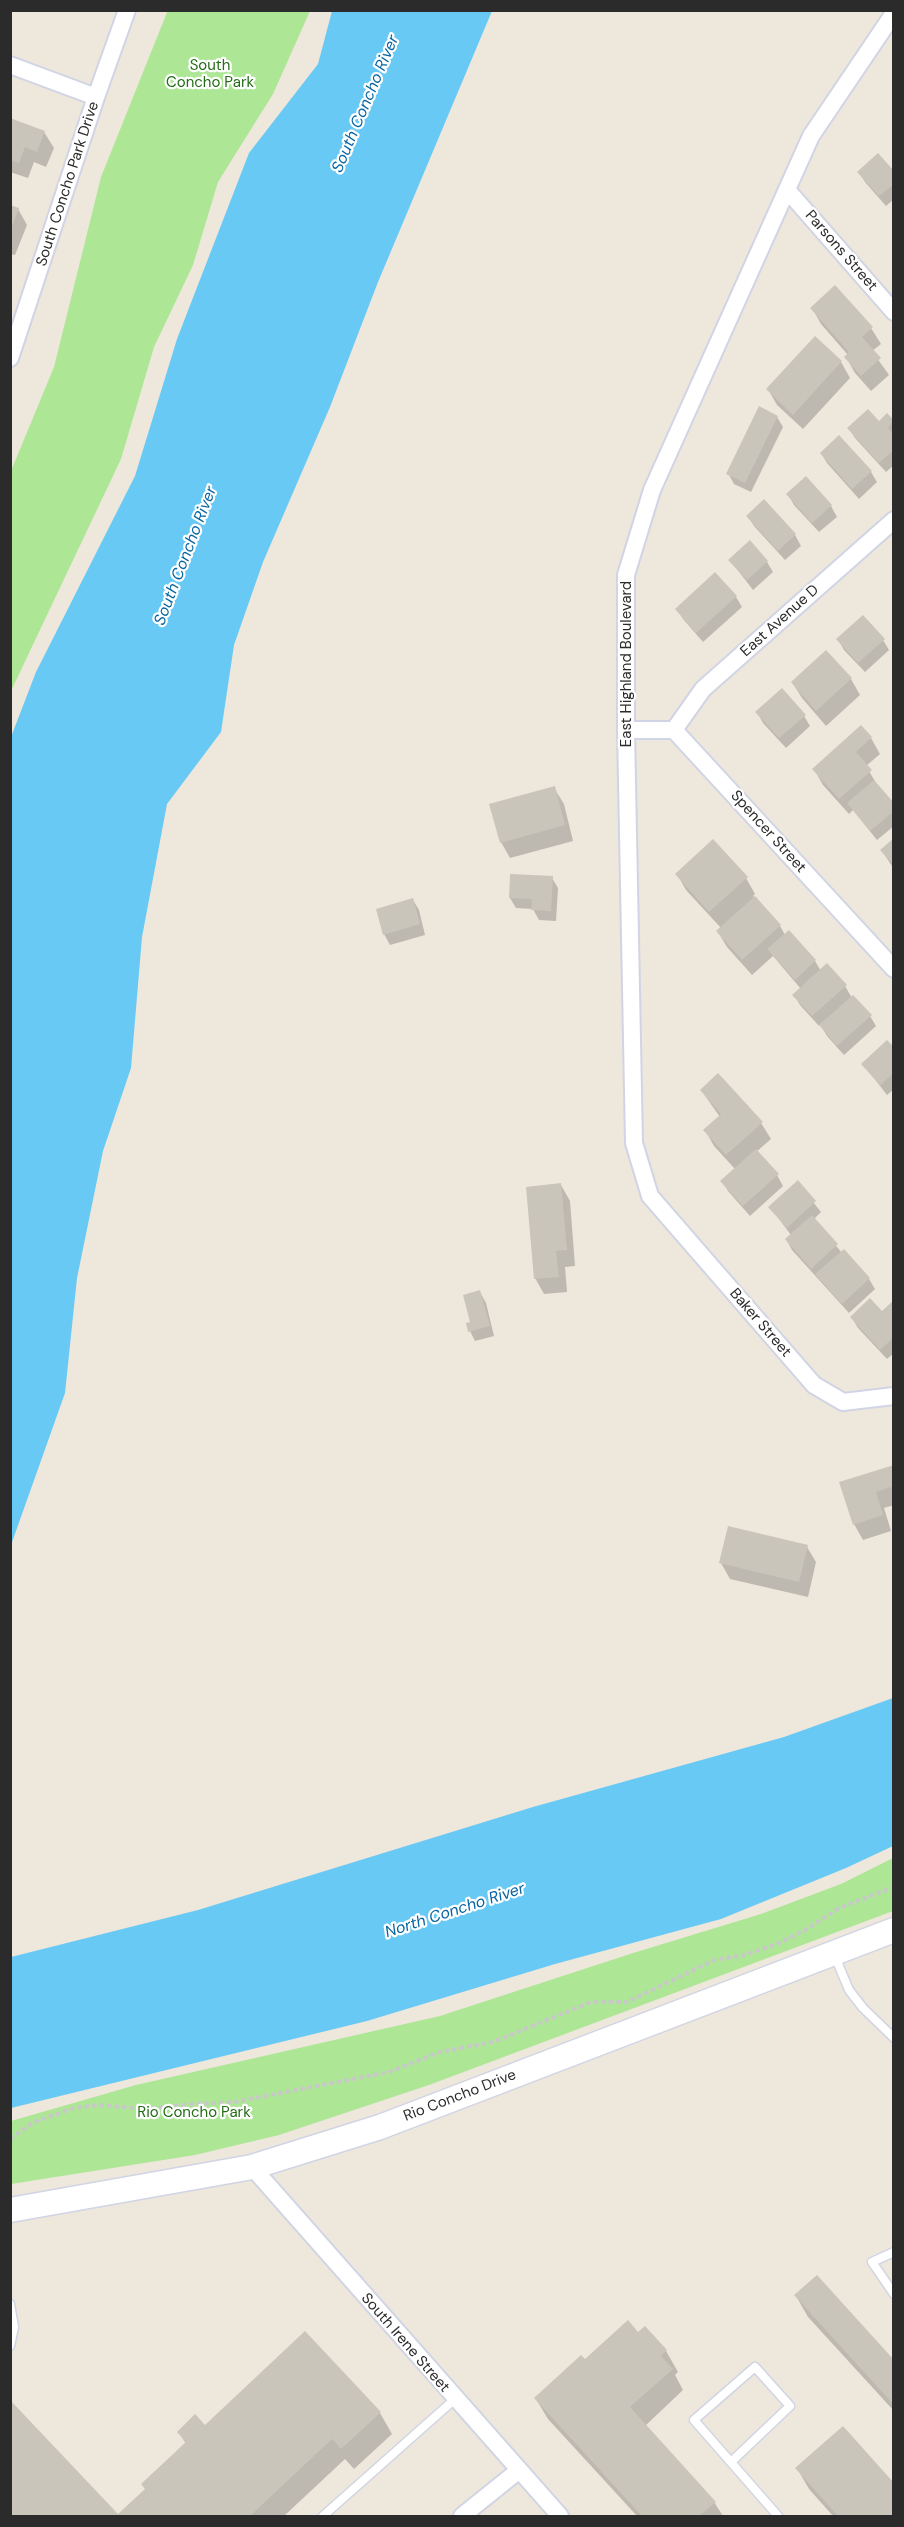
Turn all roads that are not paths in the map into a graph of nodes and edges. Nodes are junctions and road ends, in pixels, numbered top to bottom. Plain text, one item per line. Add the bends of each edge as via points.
1 (127, 10) edge
2 (894, 13) edge
3 (10, 65) edge
4 (96, 97) junction
5 (788, 191) junction
6 (894, 312) edge
7 (10, 358) edge
8 (894, 520) edge
9 (626, 730) junction
10 (675, 730) junction
11 (894, 969) edge
12 (650, 1196) joint
13 (894, 1396) edge
14 (894, 1930) edge
15 (833, 1953) junction
16 (894, 2038) edge
17 (252, 2168) junction
18 (10, 2210) edge
19 (894, 2252) edge
20 (894, 2294) edge
21 (10, 2304) edge
22 (10, 2346) edge
23 (455, 2399) junction
24 (731, 2462) junction
25 (518, 2471) junction
26 (323, 2517) edge
27 (462, 2517) edge
28 (560, 2517) edge
29 (778, 2517) edge

1 - 4 street, South Concho Park Drive
2 - 5 street, East Highland Boulevard via 811,136
3 - 4 street
4 - 7 street, South Concho Park Drive
5 - 6 street, Parsons Street
5 - 9 street, East Highland Boulevard via 652,490 626,575
8 - 10 street, East Avenue D via 704,689
9 - 10 street
9 - 12 street, East Highland Boulevard via 634,1143
10 - 11 street, Spencer Street
12 - 13 street, Baker Street via 814,1385 843,1402
14 - 15 street, Rio Concho Drive
15 - 16 lane via 849,1990
15 - 17 street, Rio Concho Drive via 380,2127
17 - 18 street, Rio Concho Drive
17 - 23 street, South Irene Street
19 - 20 lane via 872,2262
21 - 22 lane via 14,2327
23 - 25 street, South Irene Street
23 - 26 lane
24 - 24 lane via 694,2420 755,2367 790,2406
24 - 29 lane
25 - 27 street
25 - 28 street, South Irene Street

